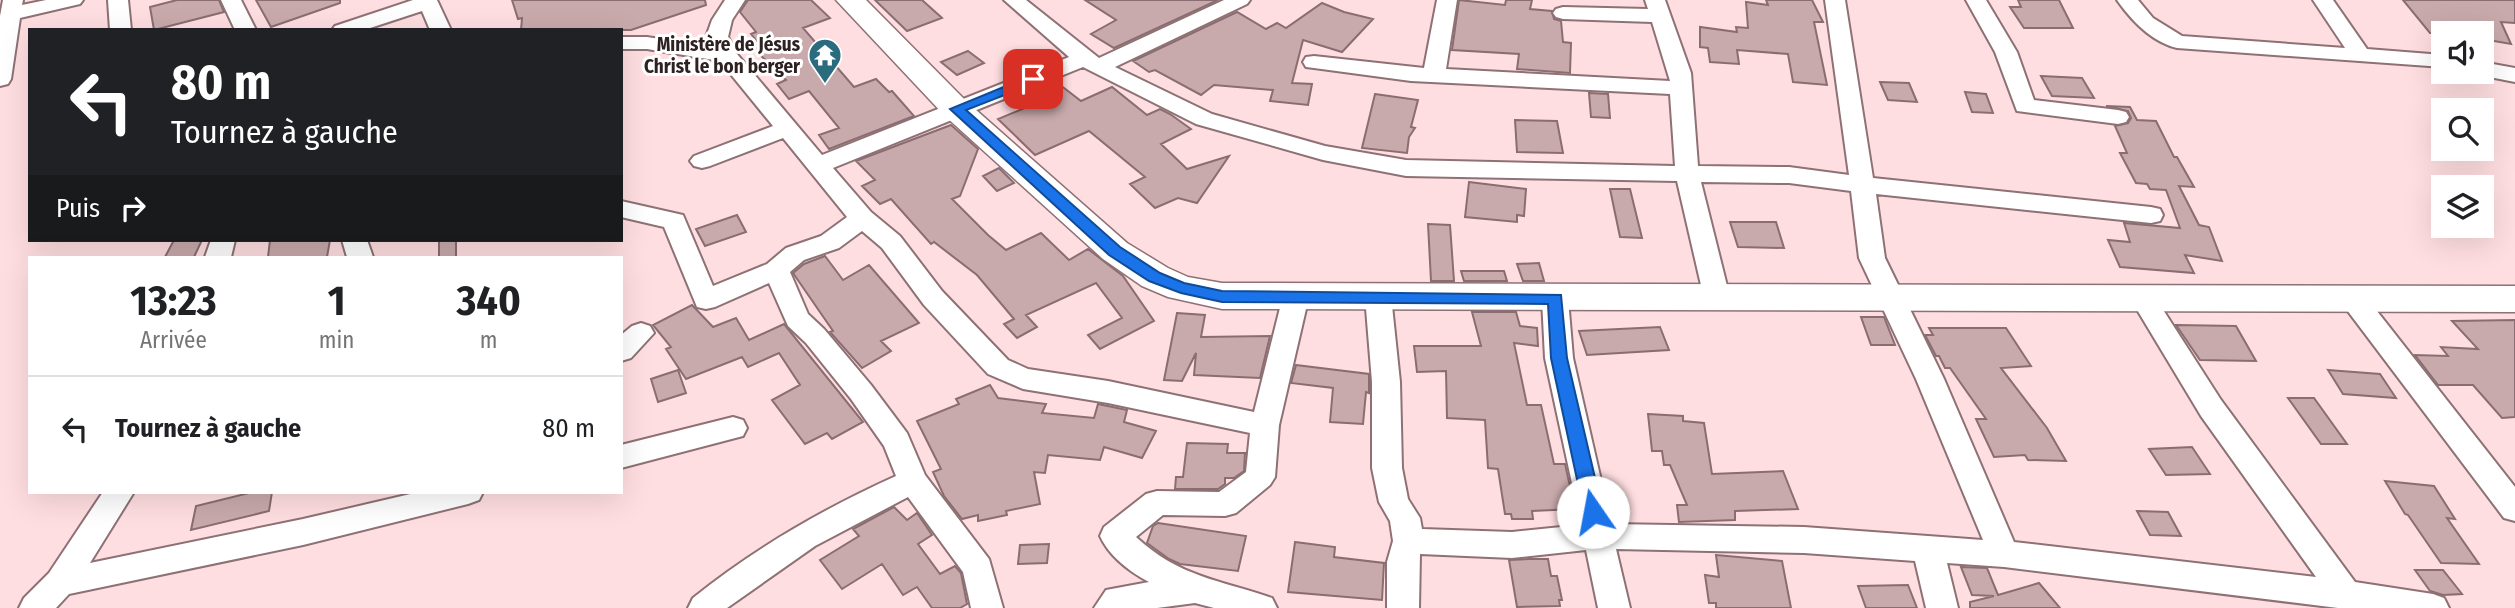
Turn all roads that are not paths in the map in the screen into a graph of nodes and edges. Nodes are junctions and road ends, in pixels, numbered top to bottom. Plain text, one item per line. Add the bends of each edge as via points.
1 (73, 0) edge
2 (118, 0) edge
3 (231, 0) edge
4 (736, 0) edge
5 (850, 0) edge
6 (1014, 0) edge
7 (1240, 0) edge
8 (1447, 0) edge
9 (1835, 0) edge
10 (1976, 0) edge
11 (2127, 0) edge
12 (2323, 0) edge
13 (427, 1) edge
14 (12, 7) edge
15 (1658, 8) edge
16 (1563, 13) dead end
17 (121, 28) edge
18 (245, 28) edge
19 (348, 28) edge
20 (440, 28) edge
21 (623, 43) edge
22 (2360, 54) junction
23 (727, 56) junction
24 (2431, 60) edge
25 (1314, 62) dead end
26 (1091, 63) junction
27 (2494, 71) edge
28 (1, 72) edge
29 (1434, 75) junction
30 (2515, 75) edge
31 (1681, 88) junction
32 (957, 109) junction
33 (2118, 117) dead end
34 (787, 129) junction
35 (702, 161) dead end
36 (818, 165) junction
37 (1687, 174) junction
38 (1863, 185) junction
39 (623, 209) edge
40 (2151, 215) dead end
41 (862, 218) junction
42 (776, 270) junction
43 (1296, 296) junction
44 (1378, 296) junction
45 (1892, 297) junction
46 (2142, 297) junction
47 (1717, 298) junction
48 (1555, 299) junction
49 (2353, 299) junction
50 (2515, 299) edge
51 (1265, 425) junction
52 (733, 428) dead end
53 (623, 456) edge
54 (913, 481) junction
55 (118, 494) edge
56 (452, 494) edge
57 (413, 499) edge
58 (2515, 509) edge
59 (1599, 536) junction
60 (1408, 541) junction
61 (1928, 549) junction
62 (2004, 554) junction
63 (61, 583) junction
64 (1195, 589) junction
65 (2351, 601) edge
66 (35, 608) edge
67 (704, 608) edge
68 (987, 608) edge
69 (1110, 608) edge
70 (1262, 608) edge
71 (1403, 608) edge
72 (1614, 608) edge
73 (1942, 608) edge
74 (2433, 608) edge

1 - 14 street
2 - 17 street
3 - 18 street
4 - 23 street via 717,37
5 - 32 street
6 - 26 street
7 - 26 street
8 - 29 street
9 - 38 street
10 - 33 street via 2006,52 2025,106
11 - 22 street via 2146,22 2177,42
12 - 22 street
13 - 19 street
13 - 20 street
14 - 28 street
15 - 16 street
15 - 31 street
21 - 23 street
22 - 24 street
23 - 34 street
25 - 29 street
26 - 32 street
26 - 37 street via 1204,119 1323,153 1406,168
27 - 30 street
29 - 31 street
31 - 37 street
32 - 36 street
32 - 43 street via 1115,251 1144,271 1181,288 1222,296
34 - 35 street
34 - 36 street
36 - 41 street
37 - 38 street via 1790,175
37 - 47 street
38 - 40 street
38 - 45 street via 1872,258
39 - 42 street via 674,221 706,300
41 - 42 street via 830,242 795,254
41 - 51 street via 891,242 933,299 998,367 1023,379
42 - 54 street via 797,318 897,441
43 - 44 street
43 - 51 street
44 - 48 street
44 - 60 street via 1387,468
45 - 46 street
45 - 47 street
45 - 62 street
46 - 49 street
46 - 65 street via 2211,408
47 - 48 street
48 - 59 street via 1559,358
49 - 50 street
49 - 58 street
51 - 64 street via 1259,477 1226,504 1157,503 1115,536 1145,565
52 - 53 street
54 - 67 street via 848,511
54 - 68 street via 978,568
55 - 63 street
56 - 57 street
57 - 63 street via 303,532
59 - 60 street via 1512,545
59 - 61 street via 1804,540
59 - 72 street
60 - 71 street
61 - 62 street
61 - 73 street
62 - 65 street
63 - 66 street
64 - 69 street via 1117,600
64 - 70 street
65 - 74 street

